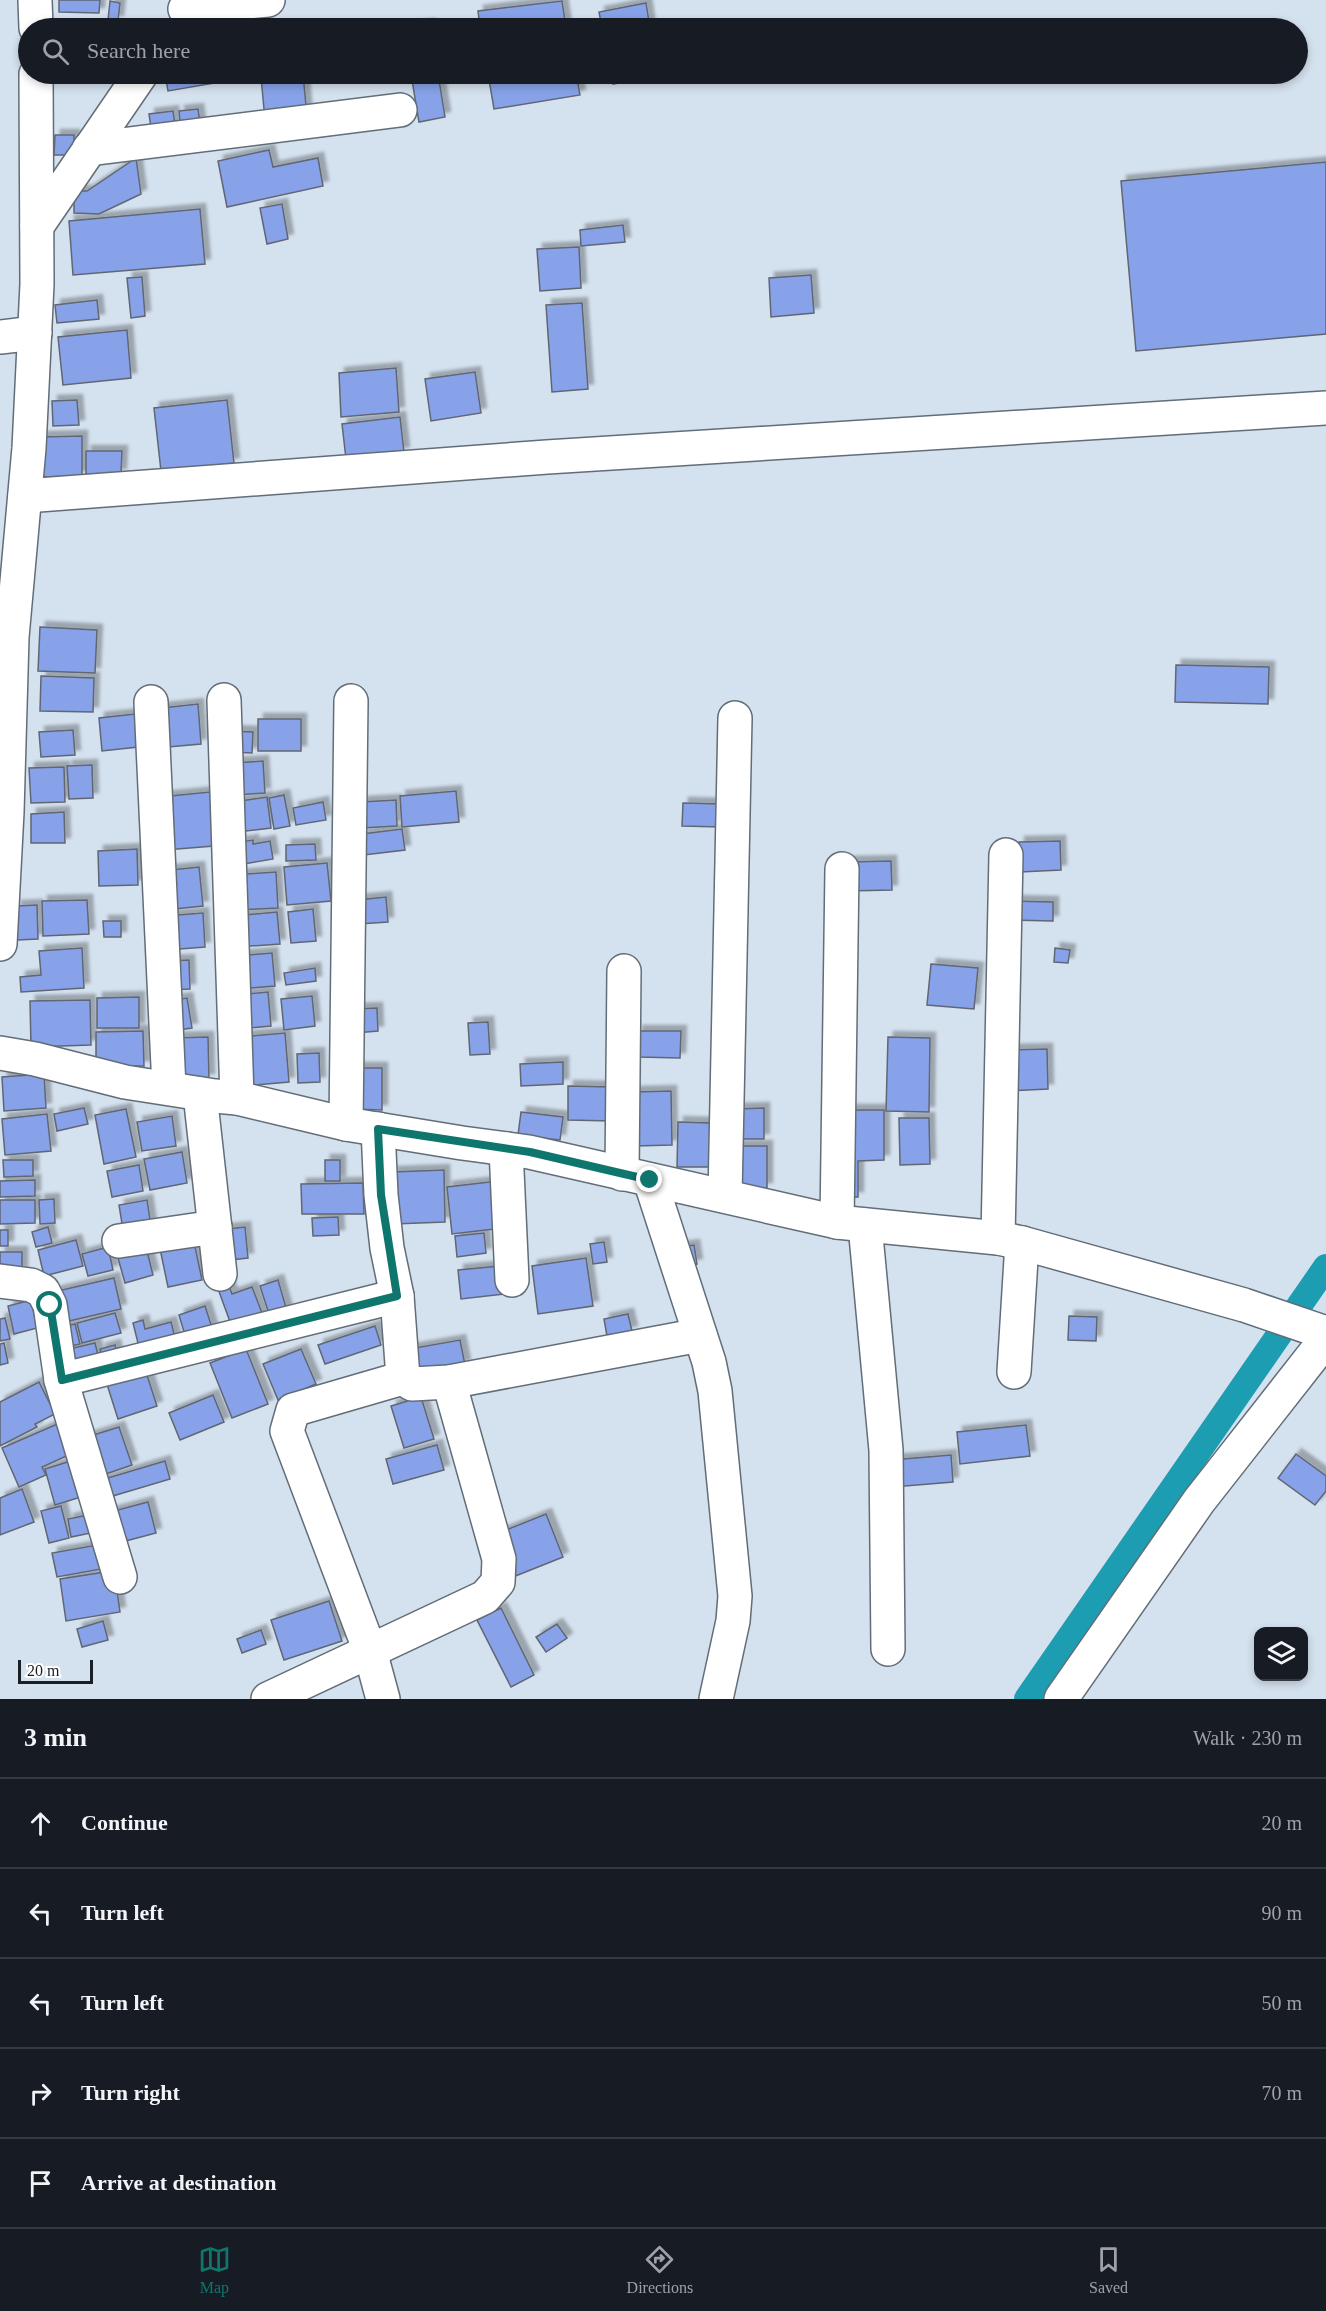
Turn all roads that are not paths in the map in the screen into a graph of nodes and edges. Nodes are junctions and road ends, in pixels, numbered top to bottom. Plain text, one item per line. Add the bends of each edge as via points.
1 (35, 0) edge
2 (268, 0) edge
3 (182, 12) edge
4 (36, 18) edge
5 (36, 84) edge
6 (134, 84) edge
7 (400, 110) dead end
8 (89, 149) junction
9 (37, 226) junction
10 (35, 333) junction
11 (0, 337) edge
12 (1326, 408) edge
13 (25, 496) junction
14 (7, 620) edge
15 (224, 700) dead end
16 (351, 701) dead end
17 (151, 702) dead end
18 (735, 718) dead end
19 (1006, 855) dead end
20 (842, 869) dead end
21 (1, 889) edge
22 (0, 944) edge
23 (624, 971) dead end
24 (0, 1053) edge
25 (185, 1091) junction
26 (237, 1098) junction
27 (346, 1124) junction
28 (378, 1129) junction
29 (506, 1149) junction
30 (636, 1177) junction
31 (725, 1196) junction
32 (851, 1224) junction
33 (215, 1227) junction
34 (119, 1241) dead end
35 (1010, 1241) junction
36 (220, 1274) dead end
37 (513, 1280) dead end
38 (0, 1281) edge
39 (397, 1296) junction
40 (1321, 1333) edge
41 (700, 1335) junction
42 (1014, 1372) dead end
43 (403, 1378) junction
44 (62, 1380) junction
45 (449, 1382) junction
46 (120, 1576) dead end
47 (888, 1650) dead end
48 (370, 1652) junction
49 (268, 1699) edge
50 (383, 1699) edge
51 (716, 1699) edge
52 (1061, 1699) edge

1 - 4 street
2 - 3 street
5 - 9 street
6 - 8 street
7 - 8 street
8 - 9 street
9 - 10 street
10 - 11 street
10 - 13 street
12 - 13 street via 546,457
13 - 14 street
14 - 21 street
15 - 26 street
16 - 27 street
17 - 25 street
18 - 31 street
19 - 35 street
20 - 32 street
21 - 22 street
23 - 30 street
24 - 25 street via 124,1082
25 - 26 street
25 - 33 street
26 - 27 street
27 - 28 street
28 - 29 street
28 - 39 street via 381,1195
29 - 30 street
29 - 37 street
30 - 31 street
30 - 41 street
31 - 32 street
32 - 35 street
32 - 47 street via 886,1450
33 - 34 street
33 - 36 street
35 - 40 street via 1244,1305
35 - 42 street
38 - 44 street via 31,1285 43,1291 50,1305
39 - 43 street
39 - 44 street
40 - 52 street
41 - 45 street
41 - 51 street via 715,1391 735,1596
43 - 45 street via 412,1384
43 - 48 street via 293,1410 287,1431
44 - 46 street
45 - 48 street via 499,1559 498,1582 485,1598
48 - 49 street
48 - 50 street

